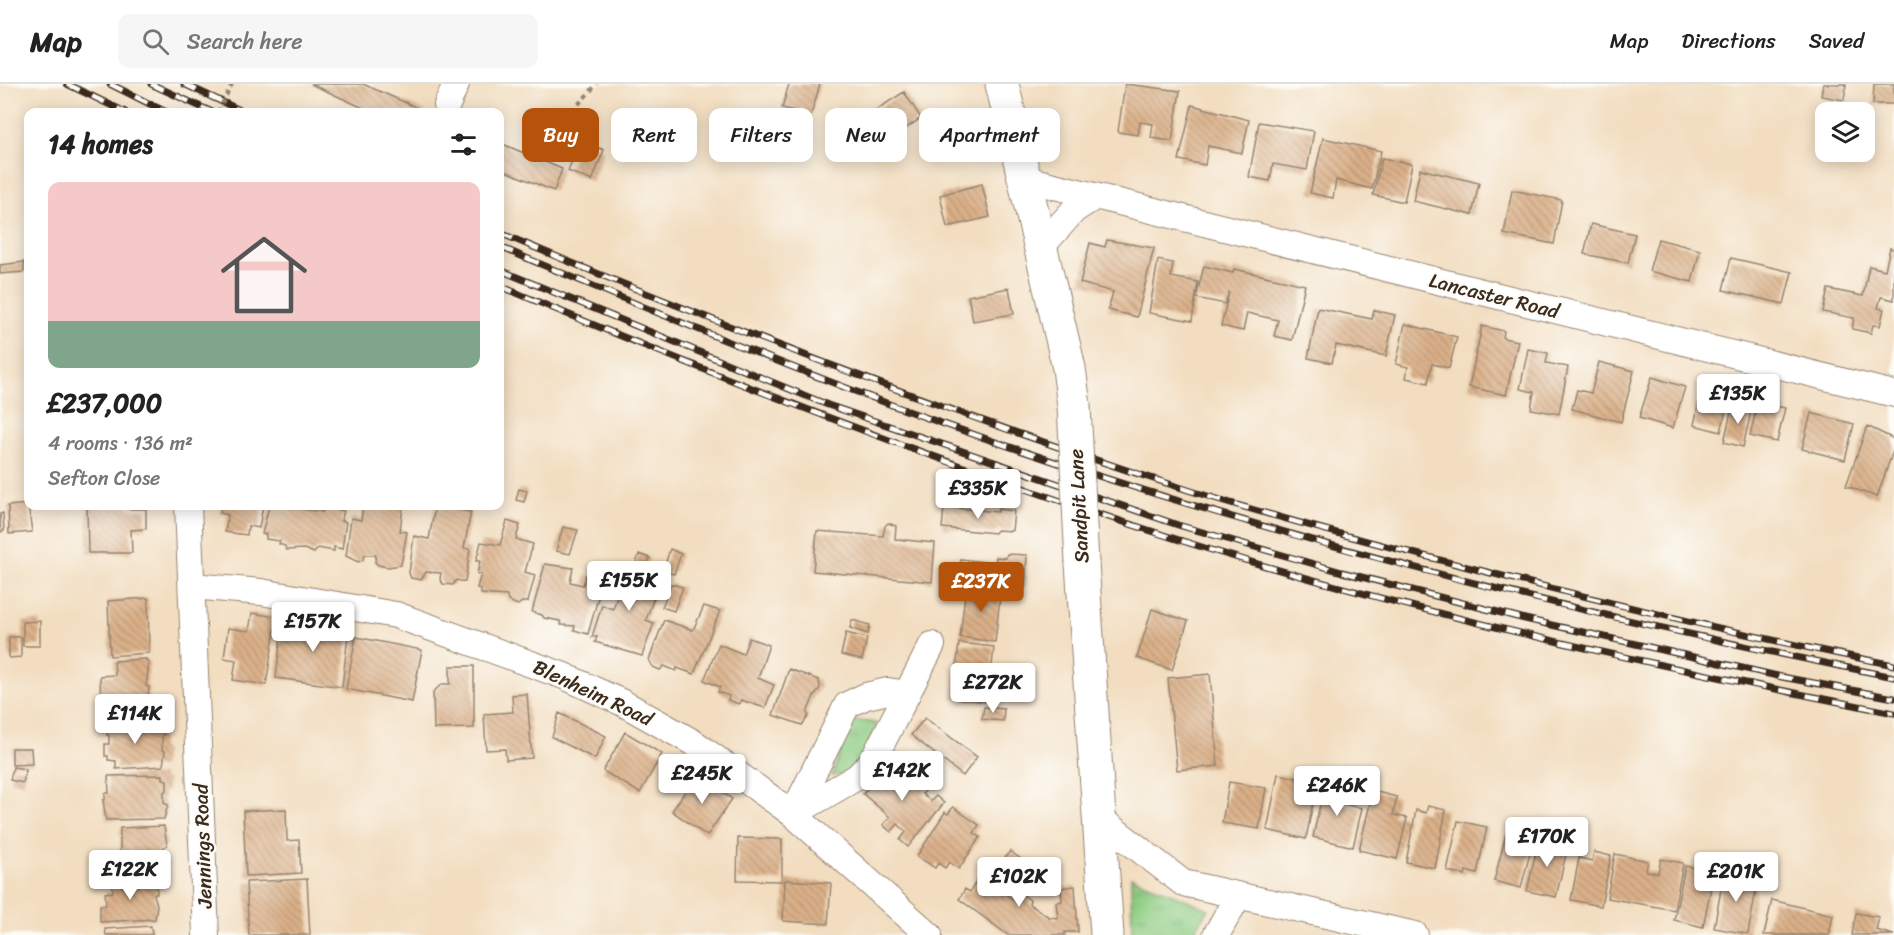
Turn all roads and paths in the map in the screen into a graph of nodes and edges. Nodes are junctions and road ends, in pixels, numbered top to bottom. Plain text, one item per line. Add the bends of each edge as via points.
1 (232, 84) edge
2 (597, 84) edge
3 (1002, 84) edge
4 (220, 108) edge
5 (575, 108) edge
6 (1026, 179) junction
7 (1093, 198) junction
8 (1041, 247) junction
9 (1894, 394) edge
10 (188, 510) edge
11 (192, 586) junction
12 (932, 645) dead end
13 (907, 694) junction
14 (793, 814) junction
15 (1099, 819) junction
16 (1238, 897) junction
17 (206, 935) edge
18 (929, 935) edge
19 (1107, 935) edge
20 (1216, 935) edge
21 (1415, 935) edge

1 - 4 path, bridge
2 - 5 path
3 - 6 street, Sandpit Lane
6 - 7 street, Lancaster Road
6 - 8 street, Sandpit Lane
7 - 8 street via 1074,210
7 - 9 street, Lancaster Road
8 - 15 street, Sandpit Lane, bridge via 1074,406
10 - 11 street, Jennings Road
11 - 14 street, Blenheim Road via 261,592 396,615 564,676 623,703 694,743
11 - 17 street, Jennings Road
12 - 13 street
13 - 14 street via 872,762 857,777
13 - 14 street via 888,691 847,705
14 - 18 street, Blenheim Road
15 - 16 street via 1183,883
15 - 19 street, Sandpit Lane
16 - 20 street
16 - 21 street

